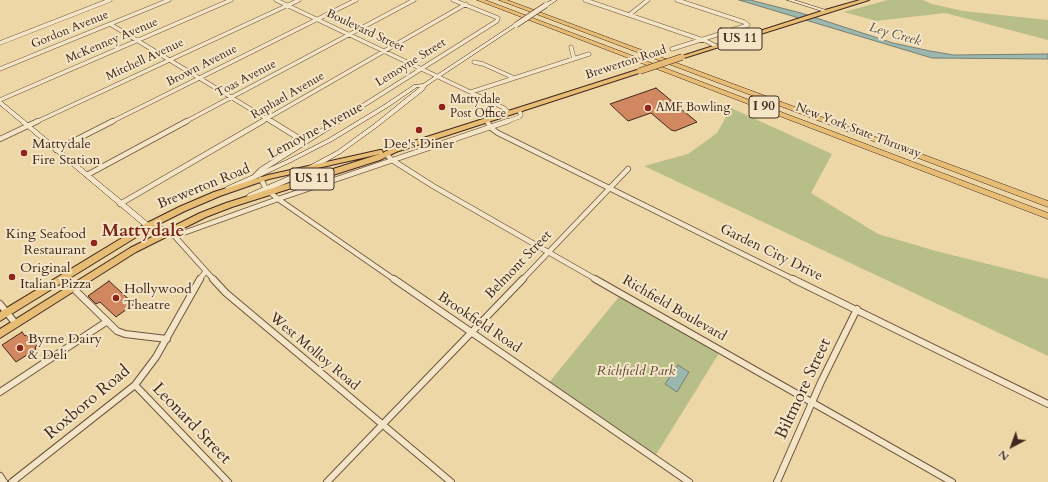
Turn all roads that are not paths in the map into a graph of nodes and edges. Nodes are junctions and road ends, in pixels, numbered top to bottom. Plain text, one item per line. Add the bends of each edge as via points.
1 (110, 0) edge
2 (169, 0) edge
3 (231, 0) edge
4 (276, 0) edge
5 (299, 0) edge
6 (356, 0) edge
7 (414, 0) edge
8 (453, 0) edge
9 (480, 0) edge
10 (502, 0) edge
11 (555, 0) edge
12 (585, 0) edge
13 (648, 0) edge
14 (677, 0) edge
15 (789, 0) edge
16 (866, 0) edge
17 (466, 4) junction
18 (287, 6) junction
19 (827, 11) junction
20 (629, 15) junction
21 (318, 19) junction
22 (110, 24) junction
23 (350, 35) junction
24 (138, 40) junction
25 (702, 40) junction
26 (0, 42) edge
27 (716, 46) junction
28 (571, 47) dead end
29 (672, 49) dead end
30 (385, 51) junction
31 (589, 54) dead end
32 (574, 59) junction
33 (170, 60) junction
34 (474, 62) dead end
35 (421, 68) junction
36 (0, 69) edge
37 (436, 76) junction
38 (512, 77) junction
39 (200, 78) junction
40 (424, 85) junction
41 (471, 92) junction
42 (232, 98) junction
43 (0, 101) edge
44 (519, 110) junction
45 (509, 113) junction
46 (267, 120) junction
47 (487, 121) junction
48 (28, 126) junction
49 (491, 128) junction
50 (0, 139) edge
51 (305, 142) junction
52 (56, 150) junction
53 (394, 150) junction
54 (386, 154) junction
55 (392, 160) junction
56 (315, 165) junction
57 (628, 169) dead end
58 (87, 175) junction
59 (258, 177) junction
60 (611, 188) junction
61 (267, 191) junction
62 (278, 199) junction
63 (120, 204) junction
64 (1048, 204) edge
65 (1048, 216) edge
66 (148, 226) junction
67 (173, 234) junction
68 (549, 251) junction
69 (206, 271) junction
70 (73, 288) junction
71 (0, 304) edge
72 (857, 309) junction
73 (4, 315) edge
74 (106, 322) junction
75 (16, 324) junction
76 (471, 333) junction
77 (0, 334) edge
78 (167, 339) junction
79 (135, 385) junction
80 (0, 392) edge
81 (813, 402) junction
82 (1048, 404) edge
83 (382, 424) junction
84 (0, 476) edge
85 (4, 482) edge
86 (12, 482) edge
87 (228, 482) edge
88 (327, 482) edge
89 (451, 482) edge
90 (689, 482) edge
91 (776, 482) edge
92 (952, 482) edge

1 - 26 street
2 - 22 street, Gordon Avenue
3 - 24 street, McKenney Avenue
4 - 18 street, Boulevard Street
5 - 18 street, Mitchell Avenue
6 - 21 street, Brown Avenue
7 - 23 street, Toas Avenue
8 - 17 street
9 - 65 highway, New York State Thruway / I 90
10 - 64 highway, New York State Thruway / I 90
11 - 37 street, Lemoyne Avenue, bridge
12 - 20 street
13 - 20 street
14 - 25 street via 748,25
15 - 19 street
16 - 19 main road, Brewerton Road / US 11
17 - 30 street, Raphael Avenue
17 - 35 street, Lemoyne Street via 498,18
18 - 21 street, Boulevard Street
18 - 33 street, Mitchell Avenue
19 - 27 main road, Brewerton Road / US 11
20 - 25 street
21 - 23 street, Boulevard Street
21 - 39 street, Brown Avenue
22 - 24 street
22 - 36 street, Gordon Avenue
23 - 30 street, Boulevard Street
23 - 42 street, Toas Avenue
24 - 33 street
24 - 43 street, McKenney Avenue
25 - 27 street
25 - 29 street
27 - 44 main road, Brewerton Road / US 11, bridge
28 - 32 street
30 - 35 street, Boulevard Street
30 - 46 street, Raphael Avenue
31 - 32 street
32 - 38 street
33 - 39 street
33 - 48 street, Mitchell Avenue
34 - 38 street
35 - 37 street, Boulevard Street
35 - 51 street, Lemoyne Street
37 - 40 street, Lemoyne Avenue
37 - 41 street, Boulevard Street
38 - 41 street
39 - 42 street
39 - 52 street, Brown Avenue
40 - 56 street, Lemoyne Avenue via 375,126 339,152
40 - 59 street, Lemoyne Avenue via 416,86 330,140
41 - 45 street, Boulevard Street
42 - 46 street
42 - 58 street, Toas Avenue
43 - 48 street
44 - 45 main road, Brewerton Road / US 11
44 - 49 street via 519,118
45 - 47 main road, Brewerton Road / US 11
46 - 51 street
46 - 63 street, Raphael Avenue
47 - 49 street
47 - 53 main road, Brewerton Road / US 11
48 - 50 street, Mitchell Avenue
48 - 52 street
49 - 55 street
49 - 60 street, Garden City Drive
51 - 59 street, Lemoyne Street via 261,170
52 - 58 street
53 - 54 main road, Brewerton Road / US 11
53 - 56 main road, Brewerton Road / US 11
54 - 55 street, Richfield Boulevard
54 - 61 main road, Brewerton Road / US 11
55 - 62 street
55 - 68 street, Richfield Boulevard
56 - 59 main road, Brewerton Road / US 11
56 - 61 street, Lemoyne Avenue
57 - 60 street, Belmont Street
58 - 63 street
59 - 61 street
59 - 66 main road, Brewerton Road / US 11
60 - 68 street, Belmont Street
60 - 72 street, Garden City Drive
61 - 62 street, Brookfield Road
61 - 67 main road, Brewerton Road / US 11 via 203,215
62 - 67 street
62 - 76 street, Brookfield Road
63 - 66 street
66 - 67 street
66 - 73 main road, Brewerton Road / US 11
67 - 69 street, West Molloy Road
67 - 70 main road, Brewerton Road / US 11 via 121,258
68 - 76 street, Belmont Street
68 - 81 street, Richfield Boulevard
69 - 78 street, Roxboro Road
69 - 83 street, West Molloy Road via 226,293
70 - 74 street
70 - 75 main road, Brewerton Road / US 11
71 - 73 street
72 - 81 street, Biltmore Street
72 - 82 street, Garden City Drive
73 - 75 street
74 - 78 street via 125,334
74 - 80 street
75 - 77 main road, Brewerton Road / US 11
76 - 83 street, Belmont Street
76 - 90 street, Brookfield Road
78 - 79 street, Roxboro Road via 150,367
79 - 86 street, Roxboro Road
79 - 87 street, Leonard Street
81 - 91 street, Biltmore Street
81 - 92 street, Richfield Boulevard
83 - 88 street, Belmont Street
83 - 89 street, West Molloy Road
84 - 85 street

